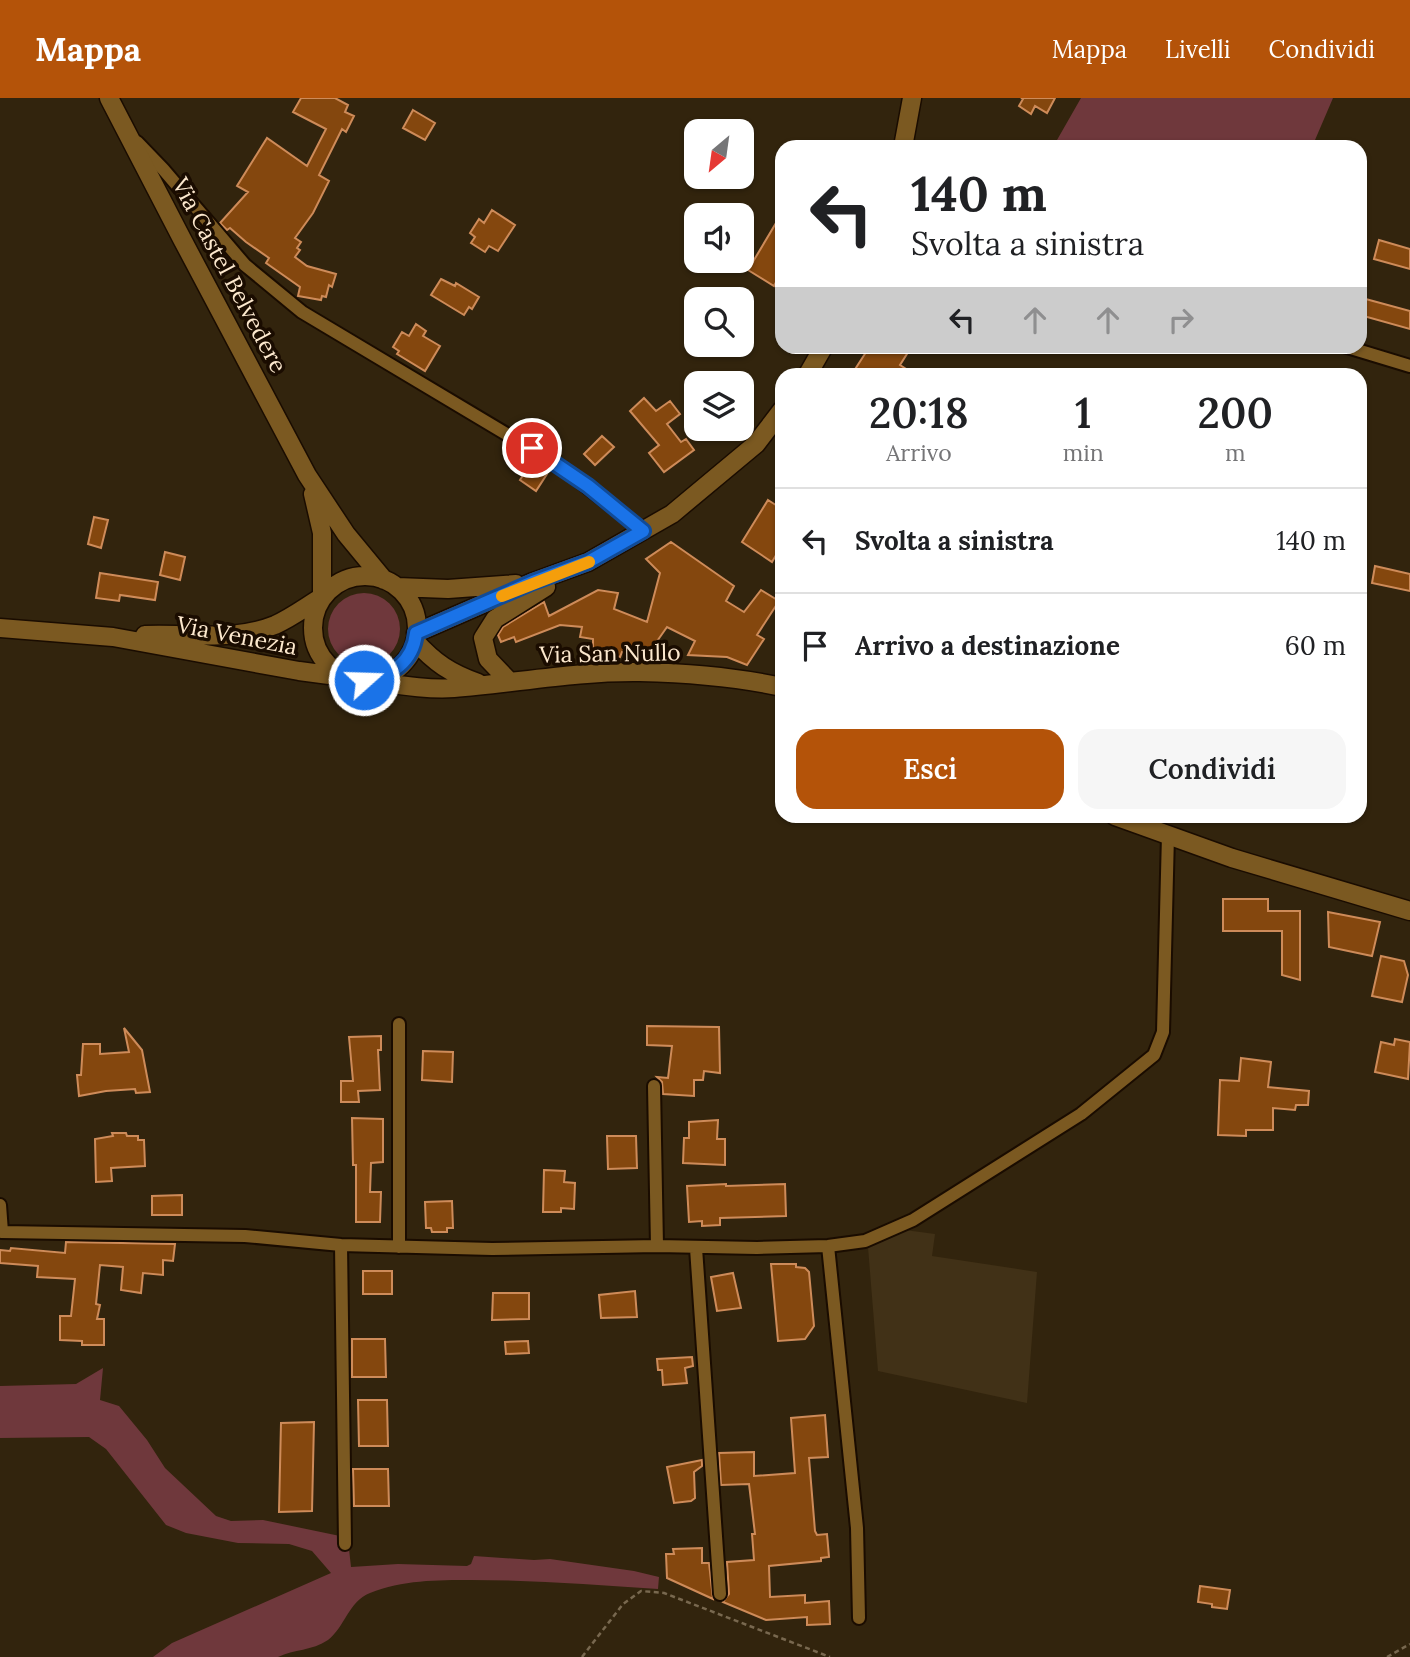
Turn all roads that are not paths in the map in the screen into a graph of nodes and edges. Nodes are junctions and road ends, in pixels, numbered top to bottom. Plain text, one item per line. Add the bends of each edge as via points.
1 (109, 98) edge
2 (912, 98) edge
3 (130, 136) junction
4 (904, 140) edge
5 (1367, 353) edge
6 (1410, 366) edge
7 (775, 420) edge
8 (307, 475) junction
9 (643, 531) junction
10 (588, 562) junction
11 (533, 582) junction
12 (391, 583) junction
13 (322, 597) junction
14 (0, 628) edge
15 (113, 636) junction
16 (416, 637) junction
17 (358, 679) junction
18 (509, 681) junction
19 (481, 684) junction
20 (775, 686) edge
21 (1135, 823) edge
22 (1168, 835) junction
23 (1410, 911) edge
24 (399, 1024) dead end
25 (654, 1086) dead end
26 (0, 1205) edge
27 (341, 1245) junction
28 (657, 1246) junction
29 (828, 1246) junction
30 (399, 1247) junction
31 (696, 1248) junction
32 (345, 1544) dead end
33 (720, 1594) dead end
34 (859, 1618) dead end

1 - 3 main road, Via Castel Belvedere
2 - 4 main road
3 - 8 main road, Via Castel Belvedere
3 - 9 street via 244,265 302,312 561,466
5 - 6 street
7 - 9 main road via 756,444 672,514
8 - 12 main road via 346,534
8 - 13 main road via 322,533
9 - 10 main road
10 - 11 main road
10 - 18 main road via 495,619 483,638 484,648
11 - 12 main road via 483,588
11 - 16 main road
12 - 13 main road via 367,576 350,578
12 - 16 main road via 414,612
13 - 15 main road, Via Venezia via 275,625 241,634
13 - 17 main road via 312,625 316,646 338,673
14 - 15 main road, Via Venezia
15 - 17 main road, Via Venezia
16 - 17 main road via 410,654 391,673
16 - 19 main road, Via San Nullo via 434,662
17 - 19 main road, Via San Nullo via 453,688
18 - 19 main road, Via San Nullo
18 - 20 main road, Via San Nullo via 638,672
21 - 22 main road
22 - 23 main road
22 - 29 street via 1163,1032 1154,1055 1081,1114 913,1220 865,1241
24 - 30 street
25 - 28 street
26 - 27 street via 2,1231 245,1236
27 - 30 street
27 - 32 street
28 - 30 street
28 - 31 street
29 - 31 street
29 - 34 street via 857,1528
31 - 33 street

